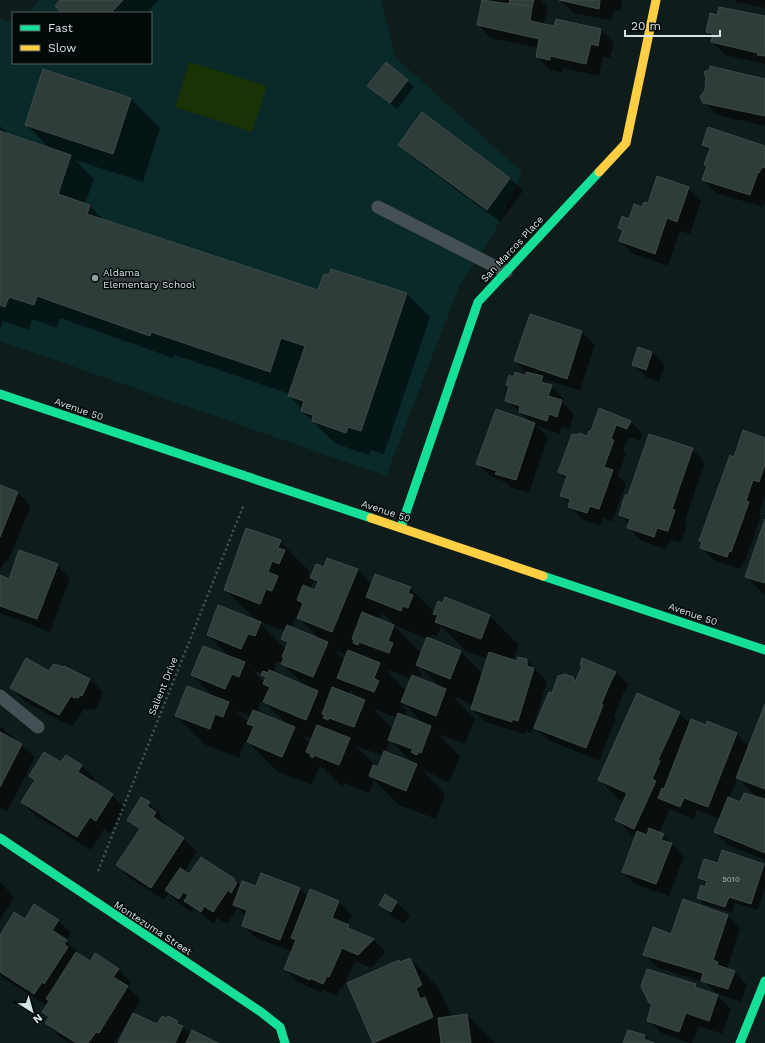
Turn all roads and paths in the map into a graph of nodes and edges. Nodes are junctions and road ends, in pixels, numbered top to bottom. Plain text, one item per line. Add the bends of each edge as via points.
1 (656, 0) edge
2 (378, 207) dead end
3 (506, 272) junction
4 (0, 394) edge
5 (254, 479) junction
6 (401, 527) junction
7 (765, 650) edge
8 (0, 696) edge
9 (38, 727) dead end
10 (0, 838) edge
11 (88, 898) junction
12 (765, 981) edge
13 (285, 1043) edge
14 (740, 1043) edge

1 - 3 street, San Marcos Place via 626,143
2 - 3 lane
3 - 6 street, San Marcos Place via 478,302
4 - 5 street, Avenue 50
5 - 6 street, Avenue 50
5 - 11 path, Salient Drive
6 - 7 street, Avenue 50
8 - 9 lane
10 - 11 street, Montezuma Street
11 - 13 street, Montezuma Street via 261,1012 280,1027
12 - 14 street

